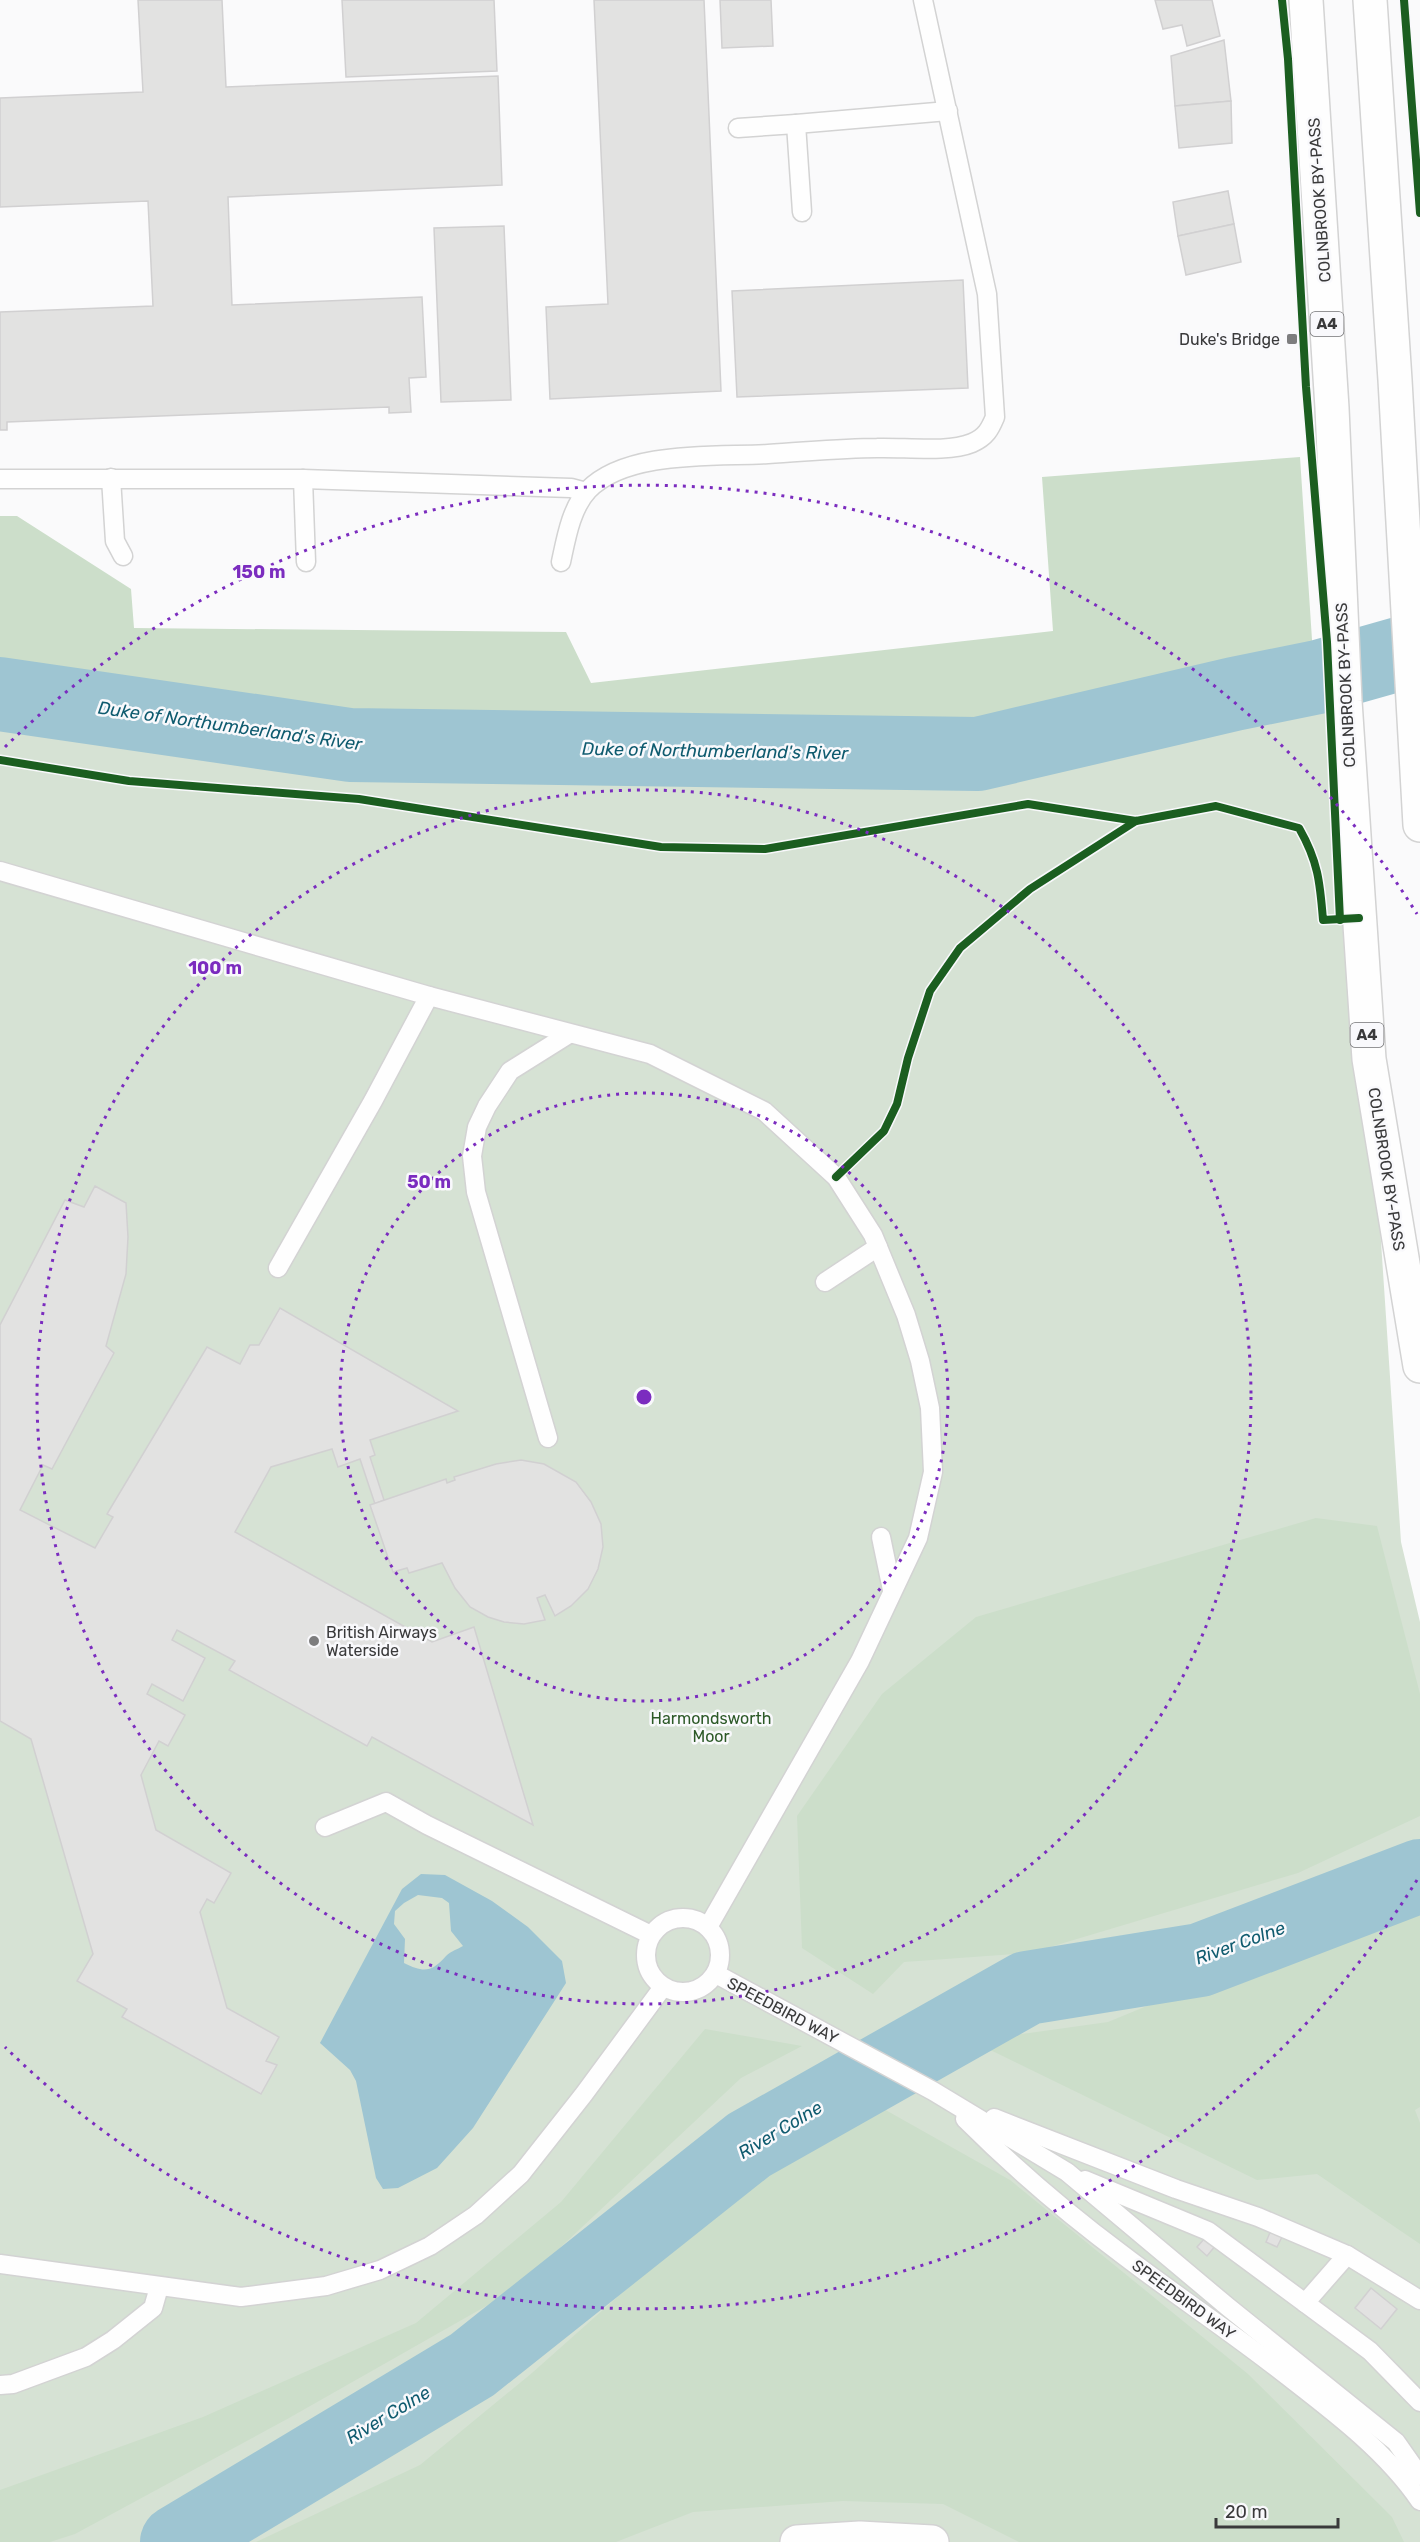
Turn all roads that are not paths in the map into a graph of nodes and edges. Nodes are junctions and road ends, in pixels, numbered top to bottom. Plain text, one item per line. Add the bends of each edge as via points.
1 (923, 0) edge
2 (1306, 0) edge
3 (1370, 0) edge
4 (948, 111) junction
5 (796, 124) junction
6 (738, 128) dead end
7 (802, 212) dead end
8 (111, 478) junction
9 (303, 478) junction
10 (0, 479) edge
11 (586, 492) junction
12 (123, 556) dead end
13 (306, 562) dead end
14 (561, 562) dead end
15 (1419, 788) edge
16 (1420, 825) edge
17 (0, 871) edge
18 (429, 996) junction
19 (569, 1034) junction
20 (878, 1247) junction
21 (278, 1268) dead end
22 (825, 1282) dead end
23 (1420, 1366) edge
24 (548, 1438) dead end
25 (881, 1537) dead end
26 (892, 1590) junction
27 (325, 1827) dead end
28 (708, 1927) junction
29 (651, 1935) junction
30 (716, 1974) junction
31 (663, 1987) junction
32 (939, 2095) junction
33 (1067, 2172) junction
34 (1347, 2255) junction
35 (0, 2264) edge
36 (159, 2287) junction
37 (1420, 2300) edge
38 (1305, 2303) junction
39 (0, 2385) edge
40 (1420, 2402) edge
41 (1420, 2476) edge
42 (1420, 2501) edge
43 (797, 2542) edge
44 (932, 2542) edge

1 - 4 lane
2 - 23 main road, COLNBROOK BY-PASS / A4 via 1369,1059
3 - 15 main road
4 - 5 lane
4 - 11 lane via 987,294 995,417 988,433 955,447 661,460 605,476
5 - 6 lane
5 - 7 lane
8 - 9 lane
8 - 10 lane
8 - 12 lane via 115,541
9 - 11 lane via 571,488
9 - 13 lane
11 - 14 lane via 575,513
15 - 16 main road
17 - 18 lane
18 - 19 lane
18 - 21 lane
19 - 20 lane via 650,1054 764,1111 836,1177
19 - 24 lane via 510,1071 477,1127 472,1156 476,1192
20 - 22 lane
20 - 26 lane via 920,1361 930,1408 933,1472 918,1538
25 - 26 lane
26 - 28 lane via 860,1661
27 - 29 lane via 386,1802
28 - 29 lane via 687,1917 675,1918 664,1922
28 - 30 lane, SPEEDBIRD WAY via 720,1949
29 - 31 lane via 645,1951 646,1963 650,1974
30 - 31 lane, SPEEDBIRD WAY via 695,1991 683,1993
30 - 32 lane, SPEEDBIRD WAY
31 - 36 lane via 521,2174 476,2215 430,2246 380,2270 326,2286 241,2297
32 - 33 lane, SPEEDBIRD WAY
32 - 34 lane, SPEEDBIRD WAY
32 - 42 lane, SPEEDBIRD WAY via 995,2149 1123,2255 1217,2321 1333,2411 1405,2480
33 - 38 lane, SPEEDBIRD WAY via 1208,2231
33 - 41 lane, SPEEDBIRD WAY via 1396,2442
34 - 37 lane, SPEEDBIRD WAY
34 - 38 lane
35 - 36 lane
36 - 39 lane via 153,2308 86,2357 13,2384
38 - 40 lane, SPEEDBIRD WAY via 1370,2351
43 - 44 main road via 860,2538

